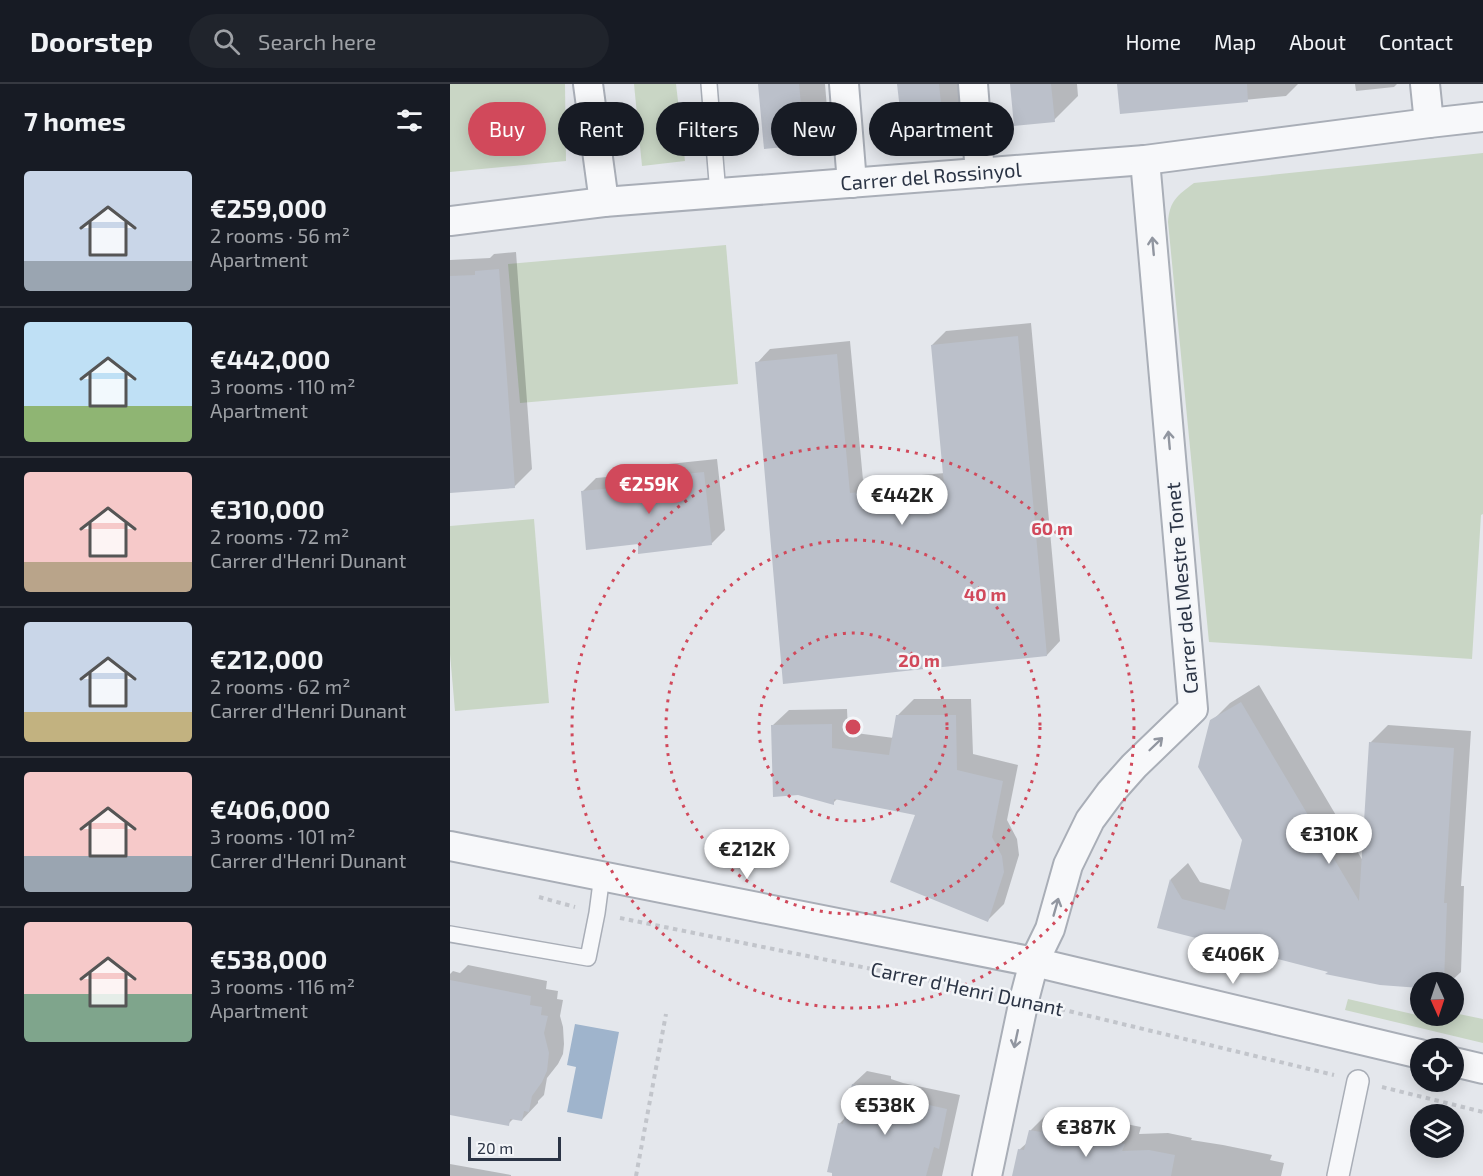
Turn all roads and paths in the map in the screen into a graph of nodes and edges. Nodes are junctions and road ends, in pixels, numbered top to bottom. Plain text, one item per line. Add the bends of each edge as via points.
1 (588, 84) edge
2 (709, 84) edge
3 (844, 84) edge
4 (973, 84) edge
5 (1425, 84) edge
6 (1483, 117) edge
7 (1428, 123) junction
8 (1145, 160) junction
9 (980, 173) junction
10 (852, 183) junction
11 (718, 194) junction
12 (604, 202) junction
13 (450, 221) edge
14 (450, 846) edge
15 (602, 875) junction
16 (529, 894) dead end
17 (597, 913) junction
18 (450, 934) edge
19 (1034, 962) junction
20 (1024, 1000) junction
21 (666, 1014) dead end
22 (1410, 1052) edge
23 (1464, 1065) edge
24 (1483, 1070) edge
25 (1358, 1082) junction
26 (1483, 1112) edge
27 (636, 1176) edge
28 (987, 1176) edge
29 (1338, 1176) edge

1 - 12 street
2 - 11 lane
3 - 10 street
4 - 9 street
5 - 7 street
6 - 7 street, Carrer del Rossinyol
7 - 8 street, Carrer del Rossinyol
8 - 9 street, Carrer del Rossinyol
19 -> 8 street, Carrer del Mestre Tonet via 1050,929 1068,865 1090,820 1134,766 1193,710
9 - 10 street, Carrer del Rossinyol
10 - 11 street, Carrer del Rossinyol
11 - 12 street, Carrer del Rossinyol
12 - 13 street, Carrer del Rossinyol
14 - 15 street, Carrer d'Henri Dunant
15 - 17 lane
15 - 19 street, Carrer d'Henri Dunant
16 - 17 path, Carrer d'Henri Dunant
17 - 18 lane via 588,958
17 - 20 path, Carrer d'Henri Dunant
19 - 20 street, Carrer del Mestre Tonet
19 - 22 street, Carrer d'Henri Dunant
20 - 25 path, Carrer d'Henri Dunant
20 -> 28 street, Carrer del Mestre Tonet
21 - 27 path
23 - 24 street
25 - 26 path, Carrer d'Henri Dunant
25 - 29 street

